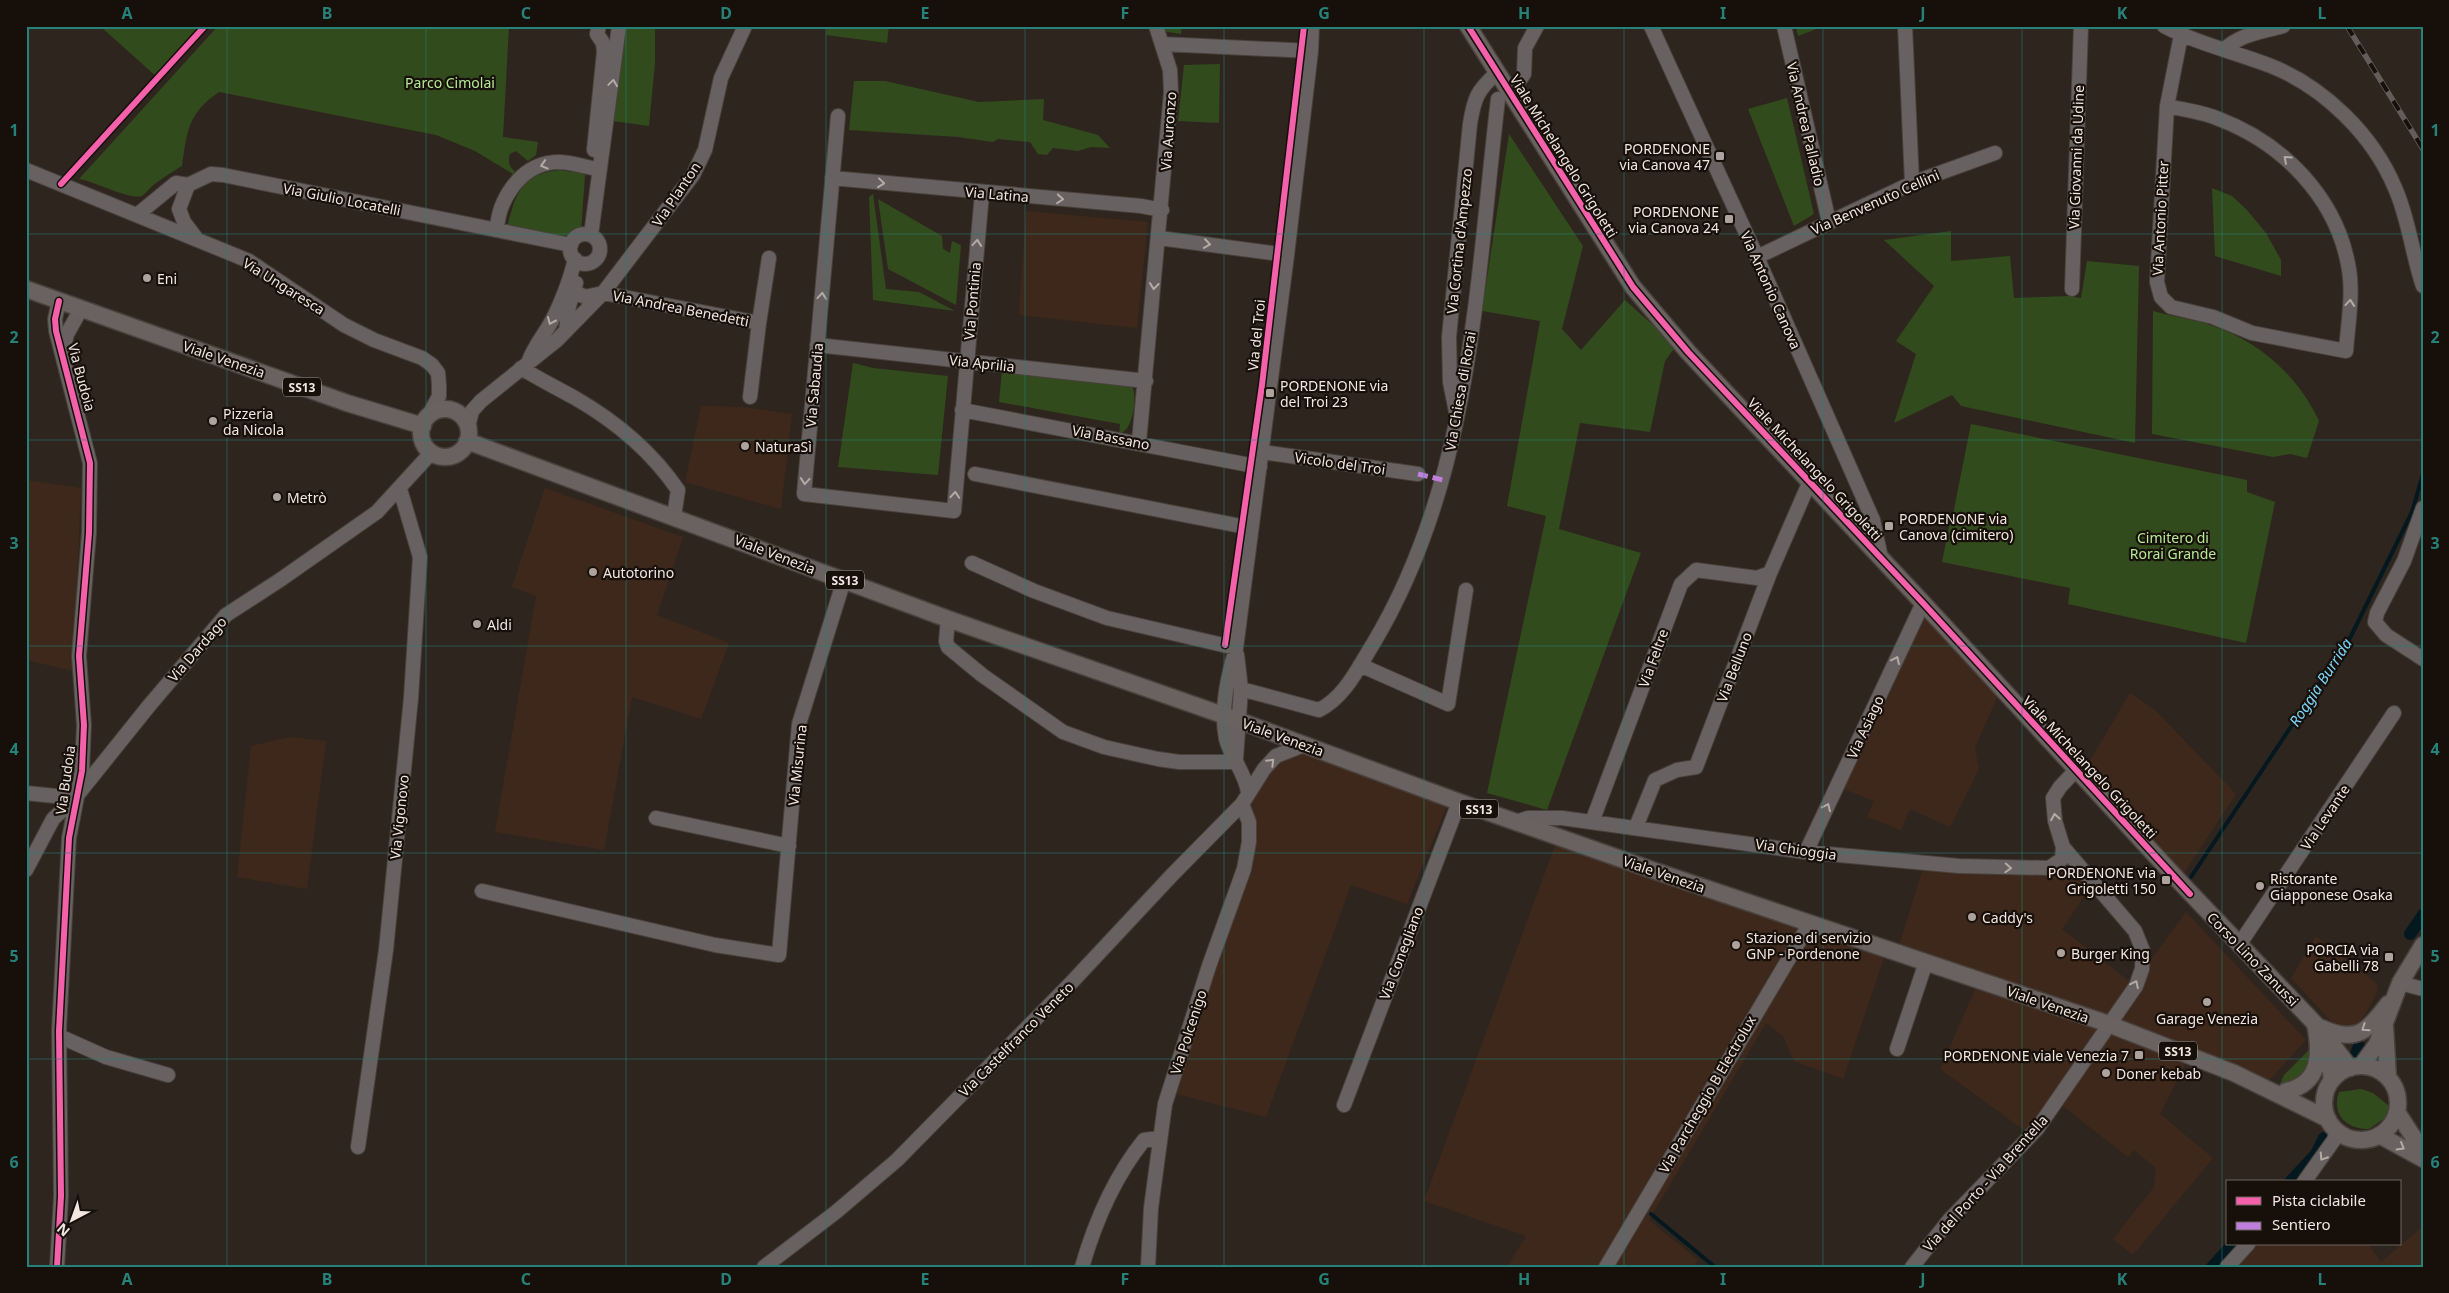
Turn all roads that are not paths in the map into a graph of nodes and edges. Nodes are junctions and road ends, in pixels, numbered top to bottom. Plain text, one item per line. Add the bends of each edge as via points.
1 (599, 26) edge
2 (619, 26) edge
3 (745, 26) edge
4 (1156, 26) edge
5 (1312, 26) edge
6 (1468, 26) edge
7 (1537, 26) edge
8 (1651, 26) edge
9 (1784, 26) edge
10 (1905, 26) edge
11 (2081, 26) edge
12 (2164, 26) edge
13 (2283, 26) edge
14 (2180, 35) junction
15 (1162, 44) junction
16 (2224, 50) junction
17 (1311, 51) junction
18 (1497, 73) junction
19 (1516, 86) dead end
20 (1498, 99) dead end
21 (2167, 106) junction
22 (838, 116) dead end
23 (1995, 153) dead end
24 (592, 168) junction
25 (26, 170) edge
26 (832, 178) junction
27 (1912, 183) junction
28 (188, 184) junction
29 (982, 193) junction
30 (158, 200) junction
31 (179, 209) junction
32 (1162, 210) junction
33 (137, 215) junction
34 (1829, 222) junction
35 (159, 224) junction
36 (497, 230) junction
37 (587, 234) junction
38 (196, 238) junction
39 (1159, 238) junction
40 (570, 245) junction
41 (1287, 255) junction
42 (1756, 257) junction
43 (769, 258) dead end
44 (579, 261) junction
45 (2423, 286) edge
46 (26, 289) edge
47 (2072, 289) dead end
48 (574, 291) junction
49 (603, 294) junction
50 (59, 301) junction
51 (81, 309) junction
52 (760, 323) junction
53 (566, 331) junction
54 (818, 345) junction
55 (62, 350) junction
56 (966, 361) junction
57 (524, 367) junction
58 (1146, 381) junction
59 (750, 397) dead end
60 (962, 410) junction
61 (1458, 418) junction
62 (426, 420) junction
63 (468, 434) junction
64 (1139, 442) junction
65 (432, 452) junction
66 (1262, 452) junction
67 (1260, 467) junction
68 (975, 474) dead end
69 (1418, 474) dead end
70 (1810, 481) junction
71 (400, 489) junction
72 (2423, 508) edge
73 (674, 516) junction
74 (1251, 528) junction
75 (1881, 558) junction
76 (972, 563) dead end
77 (1770, 573) junction
78 (844, 580) junction
79 (1466, 590) dead end
80 (1923, 603) junction
81 (948, 619) junction
82 (1236, 648) junction
83 (2423, 659) edge
84 (1360, 665) junction
85 (1241, 688) junction
86 (2394, 713) dead end
87 (1224, 716) junction
88 (1240, 722) junction
89 (1304, 745) junction
90 (1236, 762) junction
91 (2076, 770) junction
92 (26, 793) edge
93 (75, 798) junction
94 (1245, 798) junction
95 (1458, 802) junction
96 (656, 818) dead end
97 (1516, 822) junction
98 (1592, 822) junction
99 (1636, 827) junction
100 (789, 846) junction
101 (2064, 847) junction
102 (1806, 852) junction
103 (26, 870) edge
104 (482, 891) dead end
105 (2190, 894) joint
106 (1810, 923) junction
107 (2239, 945) junction
108 (2423, 945) edge
109 (1926, 962) junction
110 (2398, 988) junction
111 (2423, 989) edge
112 (2105, 1023) junction
113 (2315, 1024) junction
114 (2385, 1027) junction
115 (59, 1036) junction
116 (1897, 1049) dead end
117 (2356, 1067) junction
118 (168, 1075) dead end
119 (2388, 1077) junction
120 (2254, 1083) junction
121 (2329, 1084) junction
122 (2286, 1091) junction
123 (1344, 1104) dead end
124 (2397, 1112) junction
125 (2332, 1124) junction
126 (2379, 1135) junction
127 (1159, 1138) junction
128 (358, 1147) dead end
129 (2423, 1152) edge
130 (2423, 1159) edge
131 (2305, 1180) edge
132 (2246, 1246) edge
133 (58, 1267) edge
134 (764, 1267) edge
135 (1082, 1267) edge
136 (1148, 1267) edge
137 (1606, 1267) edge
138 (1912, 1267) edge
139 (2226, 1267) edge

1 - 24 street via 597,34 604,52
37 -> 2 street
3 - 49 street, Via Planton via 721,78 705,150 693,175
4 - 15 street, Via Auronzo
5 - 17 street, Via del Troi
6 - 18 main road, Viale Michelangelo Grigoletti
7 - 19 street via 1525,48 1524,74
8 - 42 street, Via Antonio Canova
9 - 34 street, Via Andrea Palladio
10 - 27 street
11 - 47 street, Via Giovanni da Udine
12 - 14 street
13 - 16 street via 2232,42
14 - 16 street
14 - 21 street, Via Antonio Pitter
15 - 17 street
15 - 32 street, Via Auronzo via 1170,70 1171,92
16 - 45 street via 2272,66 2298,79 2353,124 2375,152 2395,187
17 - 41 street, Via del Troi
18 - 61 street, Via Cortina d'Ampezzo via 1478,93 1470,124 1449,337 1450,382
18 - 70 main road, Viale Michelangelo Grigoletti via 1633,287 1688,352
20 - 61 street, Via Chiesa di Rorai via 1487,212
21 -> 21 street, Via Antonio Pitter via 2157,282 2161,297 2172,306 2213,317 2252,333 2346,351 2351,293 2348,263 2327,208 2309,182 2273,147 2249,134 2218,118
22 - 26 street, Via Sabaudia
23 - 27 street, Via Benvenuto Cellini
24 -> 36 street via 563,162 550,163 524,174 505,198
24 - 37 street
25 - 33 street, Via Ungaresca
26 -> 29 street, Via Latina
54 -> 26 street, Via Sabaudia
27 - 34 street, Via Benvenuto Cellini
28 - 30 street, Via Giulio Locatelli via 176,183
28 - 31 street
28 - 36 street, Via Giulio Locatelli via 211,174 223,175
29 -> 32 street, Via Latina
56 -> 29 street, Via Pontinia
30 - 33 street, Via Giulio Locatelli
30 - 35 street
31 - 35 street
31 - 38 street
32 - 39 street, Via Auronzo
33 - 35 street, Via Ungaresca
34 - 42 street, Via Benvenuto Cellini
35 - 38 street, Via Ungaresca
36 - 40 street, Via Giulio Locatelli
37 - 40 street via 575,237
37 - 44 street via 600,246 599,255 592,262
38 - 62 street, Via Ungaresca via 249,261 344,324 432,365 438,373 439,396
39 -> 41 street
39 -> 58 street, Via Auronzo
40 - 44 street via 572,255
41 - 66 street, Via del Troi
42 - 75 street, Via Antonio Canova via 1873,520
43 - 52 street, Via Andrea Benedetti
44 - 48 street
44 -> 57 street via 548,328
46 - 50 main road, Viale Venezia / SS13
48 - 49 street via 585,297
48 - 53 street
49 - 52 street, Via Andrea Benedetti
49 - 53 street, Via Planton
50 - 51 main road, Viale Venezia / SS13
50 - 55 street, Via Budoia via 55,319
51 - 55 street, Via Budoia
51 - 62 main road, Viale Venezia / SS13 via 347,403
52 - 59 street, Via Andrea Benedetti
53 - 57 street, Via Planton
54 - 56 street, Via Aprilia
54 -> 60 street, Via Sabaudia via 804,494 954,511
55 - 93 street, Via Budoia via 90,463 89,533 79,656 84,734 82,771
56 - 58 street, Via Aprilia
56 - 60 street, Via Pontinia
57 - 63 street, Via Planton via 472,411
57 - 73 street via 576,398 642,447 663,468 678,490
58 - 64 street, Via Auronzo
60 - 64 street, Via Bassano
61 - 84 street, Via Chiesa di Rorai via 1423,543 1404,587
62 - 63 main road, Viale Venezia / SS13 via 441,409 455,411 461,415
62 - 65 main road via 423,440
63 - 65 main road via 452,456
63 - 73 main road, Viale Venezia / SS13
64 - 67 street, Via Bassano
65 - 71 street, Via Dardago
66 - 67 street, Via del Troi
66 - 69 street, Vicolo del Troi
67 - 74 street, Via del Troi
68 - 74 street
70 - 75 main road, Viale Michelangelo Grigoletti
70 - 77 street, Via Belluno
71 - 93 street, Via Dardago via 377,512 226,614
71 - 128 street, Via Vigonovo via 420,557 386,950
72 - 83 street via 2404,562 2375,622 2386,635
73 - 78 main road, Viale Venezia / SS13
74 - 82 street, Via del Troi
75 - 80 main road, Viale Michelangelo Grigoletti
76 - 82 street via 1034,591 1107,618
77 - 98 street, Via Feltre via 1757,578 1696,570 1681,584
77 - 99 street, Via Belluno via 1696,766 1655,780
78 - 81 main road, Viale Venezia / SS13
78 - 100 street, Via Misurina via 799,724
79 - 84 street via 1448,704
80 - 91 main road, Viale Michelangelo Grigoletti
102 -> 80 street, Via Asiago
81 - 87 main road, Viale Venezia / SS13
81 - 90 street via 948,647 1063,732 1104,747 1158,759
82 - 85 street, Via del Troi
82 - 87 street, Via del Troi
84 - 85 street, Via Chiesa di Rorai via 1342,692 1319,710
85 - 88 street, Via del Troi
86 - 107 street, Via Levante
87 - 88 main road, Viale Venezia / SS13
87 - 90 street via 1226,740
88 - 89 main road, Viale Venezia / SS13
88 - 90 street
94 -> 89 street, Via Castelfranco Veneto via 1276,756
89 - 95 main road, Viale Venezia / SS13
90 - 94 street via 1246,778
101 -> 91 street via 2055,820 2053,798
91 - 105 main road, Viale Michelangelo Grigoletti
92 - 93 street, Via Budoia
93 - 103 street, Via Dardago via 54,819
93 - 115 street, Via Budoia via 69,838
94 - 127 street, Via Polcenigo via 1249,822 1244,869 1177,1063
94 - 134 street, Via Castelfranco Veneto via 1071,983 897,1160
95 - 97 main road, Viale Venezia / SS13
95 - 123 street, Via Conegliano
96 - 100 street
97 - 98 street, Via Chioggia via 1528,818
97 - 106 main road, Viale Venezia / SS13
98 - 99 street, Via Chioggia
99 - 102 street, Via Chioggia
100 - 104 street, Via Misurina via 779,955 715,945
102 -> 101 street, Via Chioggia via 1959,866 2049,868 2062,859
112 -> 101 street via 2136,986 2142,969 2143,951 2135,931
105 - 107 main road, Corso Lino Zanussi
106 - 109 main road, Viale Venezia / SS13
106 - 137 street, Via Parcheggio B Electrolux
107 - 113 main road, Corso Lino Zanussi
108 - 110 main road
109 - 112 main road, Viale Venezia / SS13
109 - 116 street
110 - 111 street
110 -> 113 main road via 2365,1030 2345,1036
110 - 114 main road
112 - 120 main road, SS13
112 - 138 street, Via del Porto - Via Brentella via 2037,1129 1950,1219
113 - 117 main road, Corso Lino Zanussi
113 - 121 main road, Corso Lino Zanussi via 2328,1053
113 - 122 main road via 2319,1050 2314,1070 2303,1087
114 - 117 main road via 2377,1044
114 - 119 main road
115 - 118 street via 106,1057
115 - 133 street, Via Budoia
117 - 119 main road via 2380,1071
117 - 121 main road
119 - 124 main road via 2397,1093
120 - 122 main road
120 - 125 main road
121 - 122 main road via 2304,1092
121 - 125 main road via 2325,1109
124 - 126 main road via 2387,1129
124 - 129 main road
125 - 126 main road via 2354,1139
125 -> 131 street via 2334,1140
126 -> 130 main road
127 - 135 street via 1144,1140 1130,1158 1110,1195
127 - 136 street, Via Polcenigo
132 - 139 street

